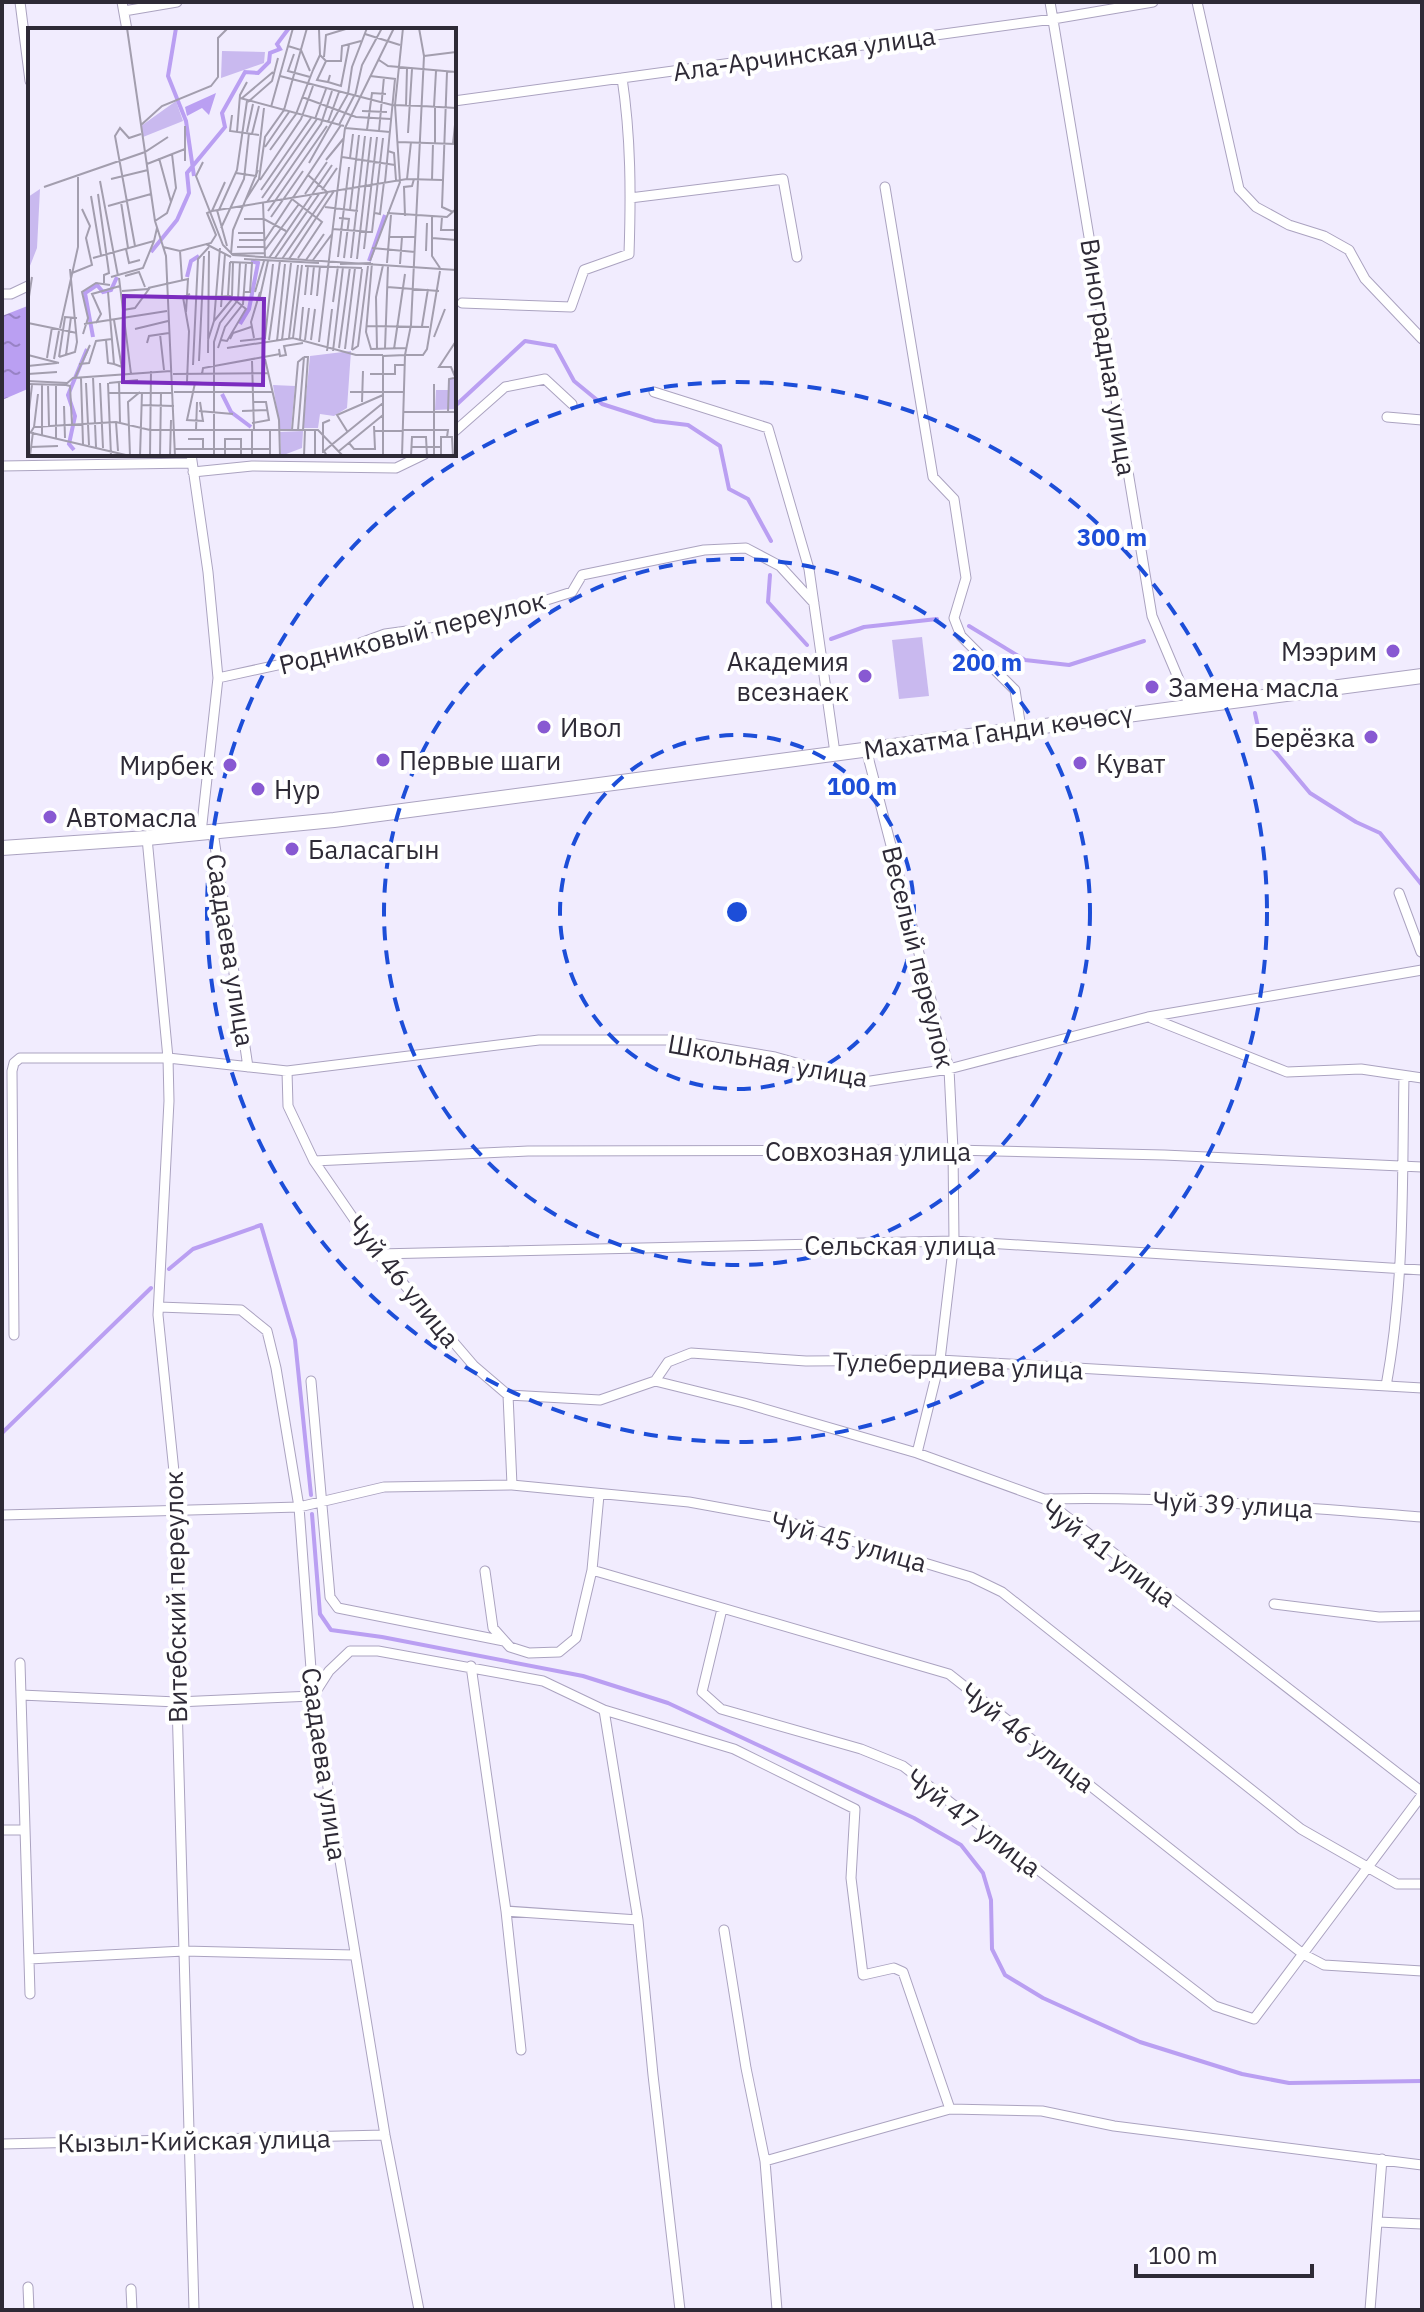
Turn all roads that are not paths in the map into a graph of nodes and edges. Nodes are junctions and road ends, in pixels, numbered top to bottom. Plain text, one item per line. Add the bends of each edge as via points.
1 (20, 2) edge
2 (177, 2) edge
3 (1050, 2) edge
4 (1153, 2) edge
5 (1197, 2) edge
6 (123, 7) edge
7 (1053, 19) junction
8 (127, 28) edge
9 (28, 65) edge
10 (622, 78) junction
11 (456, 101) edge
12 (885, 187) dead end
13 (630, 198) junction
14 (797, 257) dead end
15 (28, 286) edge
16 (2, 294) edge
17 (462, 303) dead end
18 (1422, 339) edge
19 (654, 392) dead end
20 (572, 404) dead end
21 (1387, 417) dead end
22 (1422, 420) edge
23 (456, 430) edge
24 (413, 457) edge
25 (192, 463) edge
26 (2, 466) edge
27 (814, 603) junction
28 (1422, 676) edge
29 (218, 678) junction
30 (1190, 706) junction
31 (1021, 728) junction
32 (866, 749) junction
33 (835, 753) junction
34 (207, 833) junction
35 (147, 838) junction
36 (2, 848) edge
37 (1399, 893) dead end
38 (1422, 952) edge
39 (1422, 970) edge
40 (1148, 1017) junction
41 (168, 1058) junction
42 (248, 1067) junction
43 (949, 1069) junction
44 (287, 1071) junction
45 (1404, 1076) junction
46 (1422, 1078) edge
47 (953, 1150) junction
48 (314, 1161) junction
49 (1402, 1166) junction
50 (1422, 1167) edge
51 (2, 1200) edge
52 (13, 1200) junction
53 (954, 1241) junction
54 (378, 1254) junction
55 (1399, 1269) junction
56 (1422, 1270) edge
57 (159, 1307) junction
58 (14, 1335) dead end
59 (940, 1360) junction
60 (311, 1381) dead end
61 (655, 1381) junction
62 (1386, 1386) junction
63 (1422, 1388) edge
64 (508, 1395) junction
65 (917, 1453) junction
66 (512, 1485) junction
67 (599, 1495) junction
68 (1044, 1499) junction
69 (322, 1500) junction
70 (299, 1507) junction
71 (178, 1511) junction
72 (2, 1515) edge
73 (1422, 1517) edge
74 (592, 1570) junction
75 (485, 1571) dead end
76 (1274, 1604) dead end
77 (722, 1609) junction
78 (1422, 1616) edge
79 (504, 1641) junction
80 (20, 1663) dead end
81 (471, 1666) junction
82 (21, 1695) junction
83 (313, 1696) junction
84 (177, 1702) junction
85 (604, 1710) junction
86 (1422, 1794) edge
87 (2, 1830) edge
88 (25, 1830) junction
89 (1367, 1868) junction
90 (1422, 1884) edge
91 (506, 1911) junction
92 (638, 1920) junction
93 (724, 1930) dead end
94 (184, 1951) junction
95 (1303, 1954) junction
96 (354, 1955) junction
97 (29, 1959) junction
98 (1422, 1971) edge
99 (30, 1994) dead end
100 (521, 2050) dead end
101 (950, 2109) junction
102 (385, 2135) junction
103 (189, 2140) junction
104 (2, 2144) edge
105 (1382, 2159) junction
106 (765, 2161) junction
107 (1422, 2165) edge
108 (1378, 2222) junction
109 (1422, 2224) edge
110 (28, 2287) dead end
111 (131, 2289) dead end
112 (29, 2310) edge
113 (132, 2310) edge
114 (194, 2310) edge
115 (419, 2310) edge
116 (680, 2310) edge
117 (777, 2310) edge
118 (1370, 2310) edge

1 - 9 street
2 - 6 street
3 - 7 street, Виноградная улица
4 - 7 street, Ала-Арчинская улица
5 - 18 street via 1239,189 1256,207 1349,250 1365,279
6 - 8 street
7 - 10 street, Ала-Арчинская улица
7 - 30 street, Виноградная улица via 1152,616
10 - 11 street, Ала-Арчинская улица
10 - 13 street
12 - 31 street via 933,477 954,499 966,578 954,618 961,636 1015,690
13 - 14 street via 783,179
13 - 17 street via 629,254 584,270 571,307
15 - 16 street
19 - 27 street via 768,428
20 - 23 street via 545,379 505,387
21 - 22 street
24 - 25 street via 396,468
25 - 26 street
25 - 29 street, Саадаева улица
27 - 29 street, Родниковый переулок via 780,566 746,548 704,550 582,575 572,592 480,621 385,634 333,653
27 - 33 street
28 - 30 main road, Махатма Ганди көчөсү
29 - 34 street, Саадаева улица
30 - 31 main road, Махатма Ганди көчөсү
31 - 32 main road, Махатма Ганди көчөсү
32 - 33 main road, Махатма Ганди көчөсү
32 - 43 street, Веселый переулок
33 - 34 main road, Махатма Ганди көчөсү
34 - 35 main road, Махатма Ганди көчөсү
34 - 42 street, Саадаева улица
35 - 36 main road, Махатма Ганди көчөсү
35 - 41 street, Витебский переулок
37 - 38 street
39 - 40 street, Школьная улица
40 - 43 street, Школьная улица
40 - 45 street via 1287,1072 1361,1069
41 - 42 street, Школьная улица
41 - 52 street, Школьная улица via 20,1058 14,1063
41 - 57 street, Витебский переулок
42 - 44 street, Школьная улица
43 - 44 street, Школьная улица via 864,1082 775,1057 672,1040 539,1040
43 - 47 street, Веселый переулок
44 - 48 street, Чуй 46 улица via 288,1106
45 - 46 street
45 - 49 street
47 - 48 street, Совхозная улица via 528,1151
47 - 49 street, Совхозная улица
47 - 53 street, Веселый переулок
48 - 54 street, Чуй 46 улица
49 - 50 street, Совхозная улица
49 - 55 street
51 - 52 street
52 - 58 street
53 - 54 street, Сельская улица
53 - 55 street, Сельская улица
53 - 59 street, Веселый переулок
54 - 64 street, Чуй 46 улица via 474,1366
55 - 56 street, Сельская улица
55 - 62 street
57 - 70 street, Саадаева улица via 241,1310 267,1331
57 - 71 street, Витебский переулок
59 - 61 street, Тулебердиева улица via 806,1361 691,1353 668,1362
59 - 62 street, Тулебердиева улица
59 - 65 street, Веселый переулок
60 - 69 street
61 - 64 street, Тулебердиева улица via 600,1400
61 - 65 street, Чуй 41 улица
62 - 63 street, Тулебердиева улица
64 - 66 street
65 - 68 street, Чуй 41 улица
66 - 67 street, Чуй 45 улица
66 - 69 street, Чуй 45 улица via 384,1487
67 - 74 street
67 - 89 street, Чуй 45 улица via 689,1502 772,1517 971,1577 1002,1592 1301,1829
68 - 73 street, Чуй 39 улица via 1118,1497
68 - 86 street, Чуй 41 улица
69 - 70 street, Чуй 45 улица
69 - 79 street via 330,1597 338,1608
70 - 71 street, Чуй 45 улица
70 - 83 street, Саадаева улица
71 - 72 street
71 - 84 street, Витебский переулок
74 - 77 street, Чуй 46 улица
74 - 79 street via 576,1638 559,1652 529,1653
75 - 79 street via 493,1628
76 - 78 street via 1379,1617
77 - 95 street, Чуй 46 улица via 949,1674
77 - 95 street, Чуй 47 улица via 702,1692 721,1709 903,1766 1215,2006 1254,2019
80 - 82 street
81 - 83 street via 350,1651
81 - 85 street via 543,1681
81 - 91 street
82 - 84 street
82 - 88 street
83 - 84 street
83 - 96 street, Саадаева улица
84 - 94 street, Витебский переулок
85 - 92 street
85 - 101 street via 734,1749 855,1809 851,1878 863,1975 894,1968 903,1972
86 - 89 street
87 - 88 street
88 - 97 street
89 - 90 street, Чуй 45 улица via 1397,1884
89 - 95 street
91 - 92 street
91 - 100 street
92 - 116 street
93 - 106 street
94 - 96 street
94 - 97 street
94 - 103 street, Витебский переулок
95 - 98 street, Чуй 46 улица via 1324,1965
96 - 102 street, Саадаева улица
97 - 99 street
101 - 105 street via 1042,2111 1114,2126
101 - 106 street
102 - 103 street, Кызыл-Кийская улица
102 - 115 street, Саадаева улица
103 - 104 street, Кызыл-Кийская улица
103 - 114 street, Витебский переулок
105 - 107 street
105 - 108 street
106 - 117 street
108 - 109 street
108 - 118 street
110 - 112 street
111 - 113 street

